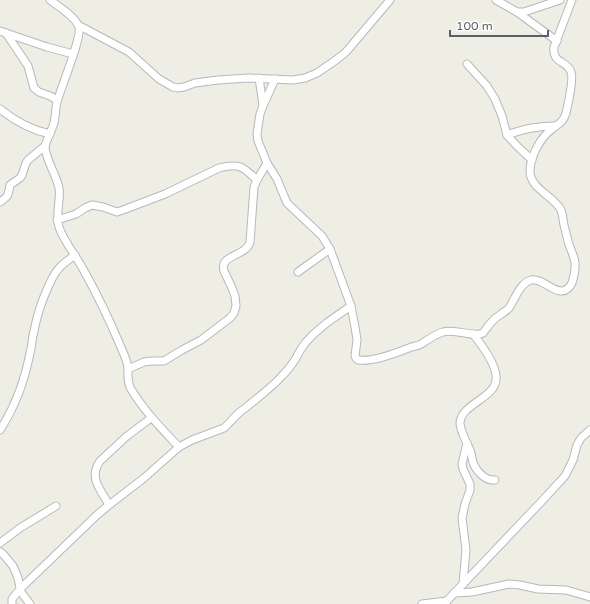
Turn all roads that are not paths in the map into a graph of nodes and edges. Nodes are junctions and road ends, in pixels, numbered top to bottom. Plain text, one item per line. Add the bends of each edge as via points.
1 (50, 0) edge
2 (390, 0) edge
3 (496, 0) edge
4 (560, 0) edge
5 (572, 0) edge
6 (517, 12) junction
7 (78, 25) junction
8 (3, 32) edge
9 (557, 41) junction
10 (73, 54) junction
11 (467, 64) dead end
12 (259, 78) junction
13 (275, 79) junction
14 (57, 100) junction
15 (263, 106) junction
16 (0, 109) edge
17 (556, 126) junction
18 (50, 134) junction
19 (507, 135) junction
20 (45, 146) junction
21 (532, 160) junction
22 (267, 163) junction
23 (257, 180) junction
24 (0, 202) edge
25 (57, 220) junction
26 (330, 249) junction
27 (76, 255) junction
28 (298, 272) dead end
29 (351, 306) junction
30 (473, 334) junction
31 (128, 369) junction
32 (151, 418) junction
33 (0, 430) edge
34 (590, 430) edge
35 (466, 443) junction
36 (180, 447) junction
37 (495, 480) dead end
38 (109, 505) junction
39 (56, 506) dead end
40 (0, 543) edge
41 (0, 552) edge
42 (463, 585) junction
43 (20, 589) junction
44 (454, 593) junction
45 (590, 597) edge
46 (445, 603) edge
47 (12, 604) edge
48 (30, 604) edge
49 (422, 604) edge

1 - 7 street
2 - 13 street via 346,52 325,68 305,78
3 - 6 street
4 - 6 street
5 - 9 street
6 - 9 street
7 - 10 street via 79,32
7 - 12 street via 129,52 174,87 206,81
8 - 10 street
8 - 14 street via 28,66 34,88
9 - 17 street via 555,56 569,68 572,79 565,119
10 - 14 street
11 - 19 street via 487,86 502,116
12 - 13 street
12 - 15 street
13 - 15 street
14 - 18 street
15 - 22 street via 257,137
16 - 18 street via 22,124
17 - 19 street via 528,129
17 - 21 street via 536,149
18 - 20 street
19 - 21 street
20 - 24 street via 26,163 22,175 10,185 9,195
20 - 25 street via 59,189
21 - 30 street via 532,181 562,213 567,239 576,262 573,280 568,288 563,290 555,290 535,280 527,282 505,312 482,333
22 - 23 street
22 - 26 street via 287,203 322,236
23 - 25 street via 245,168 227,166 117,212 92,205
23 - 31 street via 254,187 249,244 245,250 227,259 223,267 235,296 234,313 201,340 164,361 144,362
25 - 27 street via 60,230
26 - 28 street
26 - 29 street
27 - 31 street via 114,331
27 - 33 street via 59,267 45,294 23,379 6,422
29 - 30 street via 357,340 355,356 358,360 397,353 420,345 442,332 458,331
29 - 36 street via 315,333 301,348 290,368 280,379 224,428
30 - 35 street via 490,359 496,380 492,390 463,414 460,423
31 - 32 street via 128,383
32 - 36 street
32 - 38 street via 127,436 97,465 95,479
34 - 42 street via 577,445 565,476
35 - 37 street via 476,470 490,481
35 - 42 street via 462,464 470,490 462,518 466,550
36 - 38 street
38 - 43 street
39 - 40 street
41 - 43 street via 13,566
42 - 44 street
43 - 47 street via 12,599
43 - 48 street
44 - 45 street via 508,584 566,590
44 - 46 street
46 - 49 street

